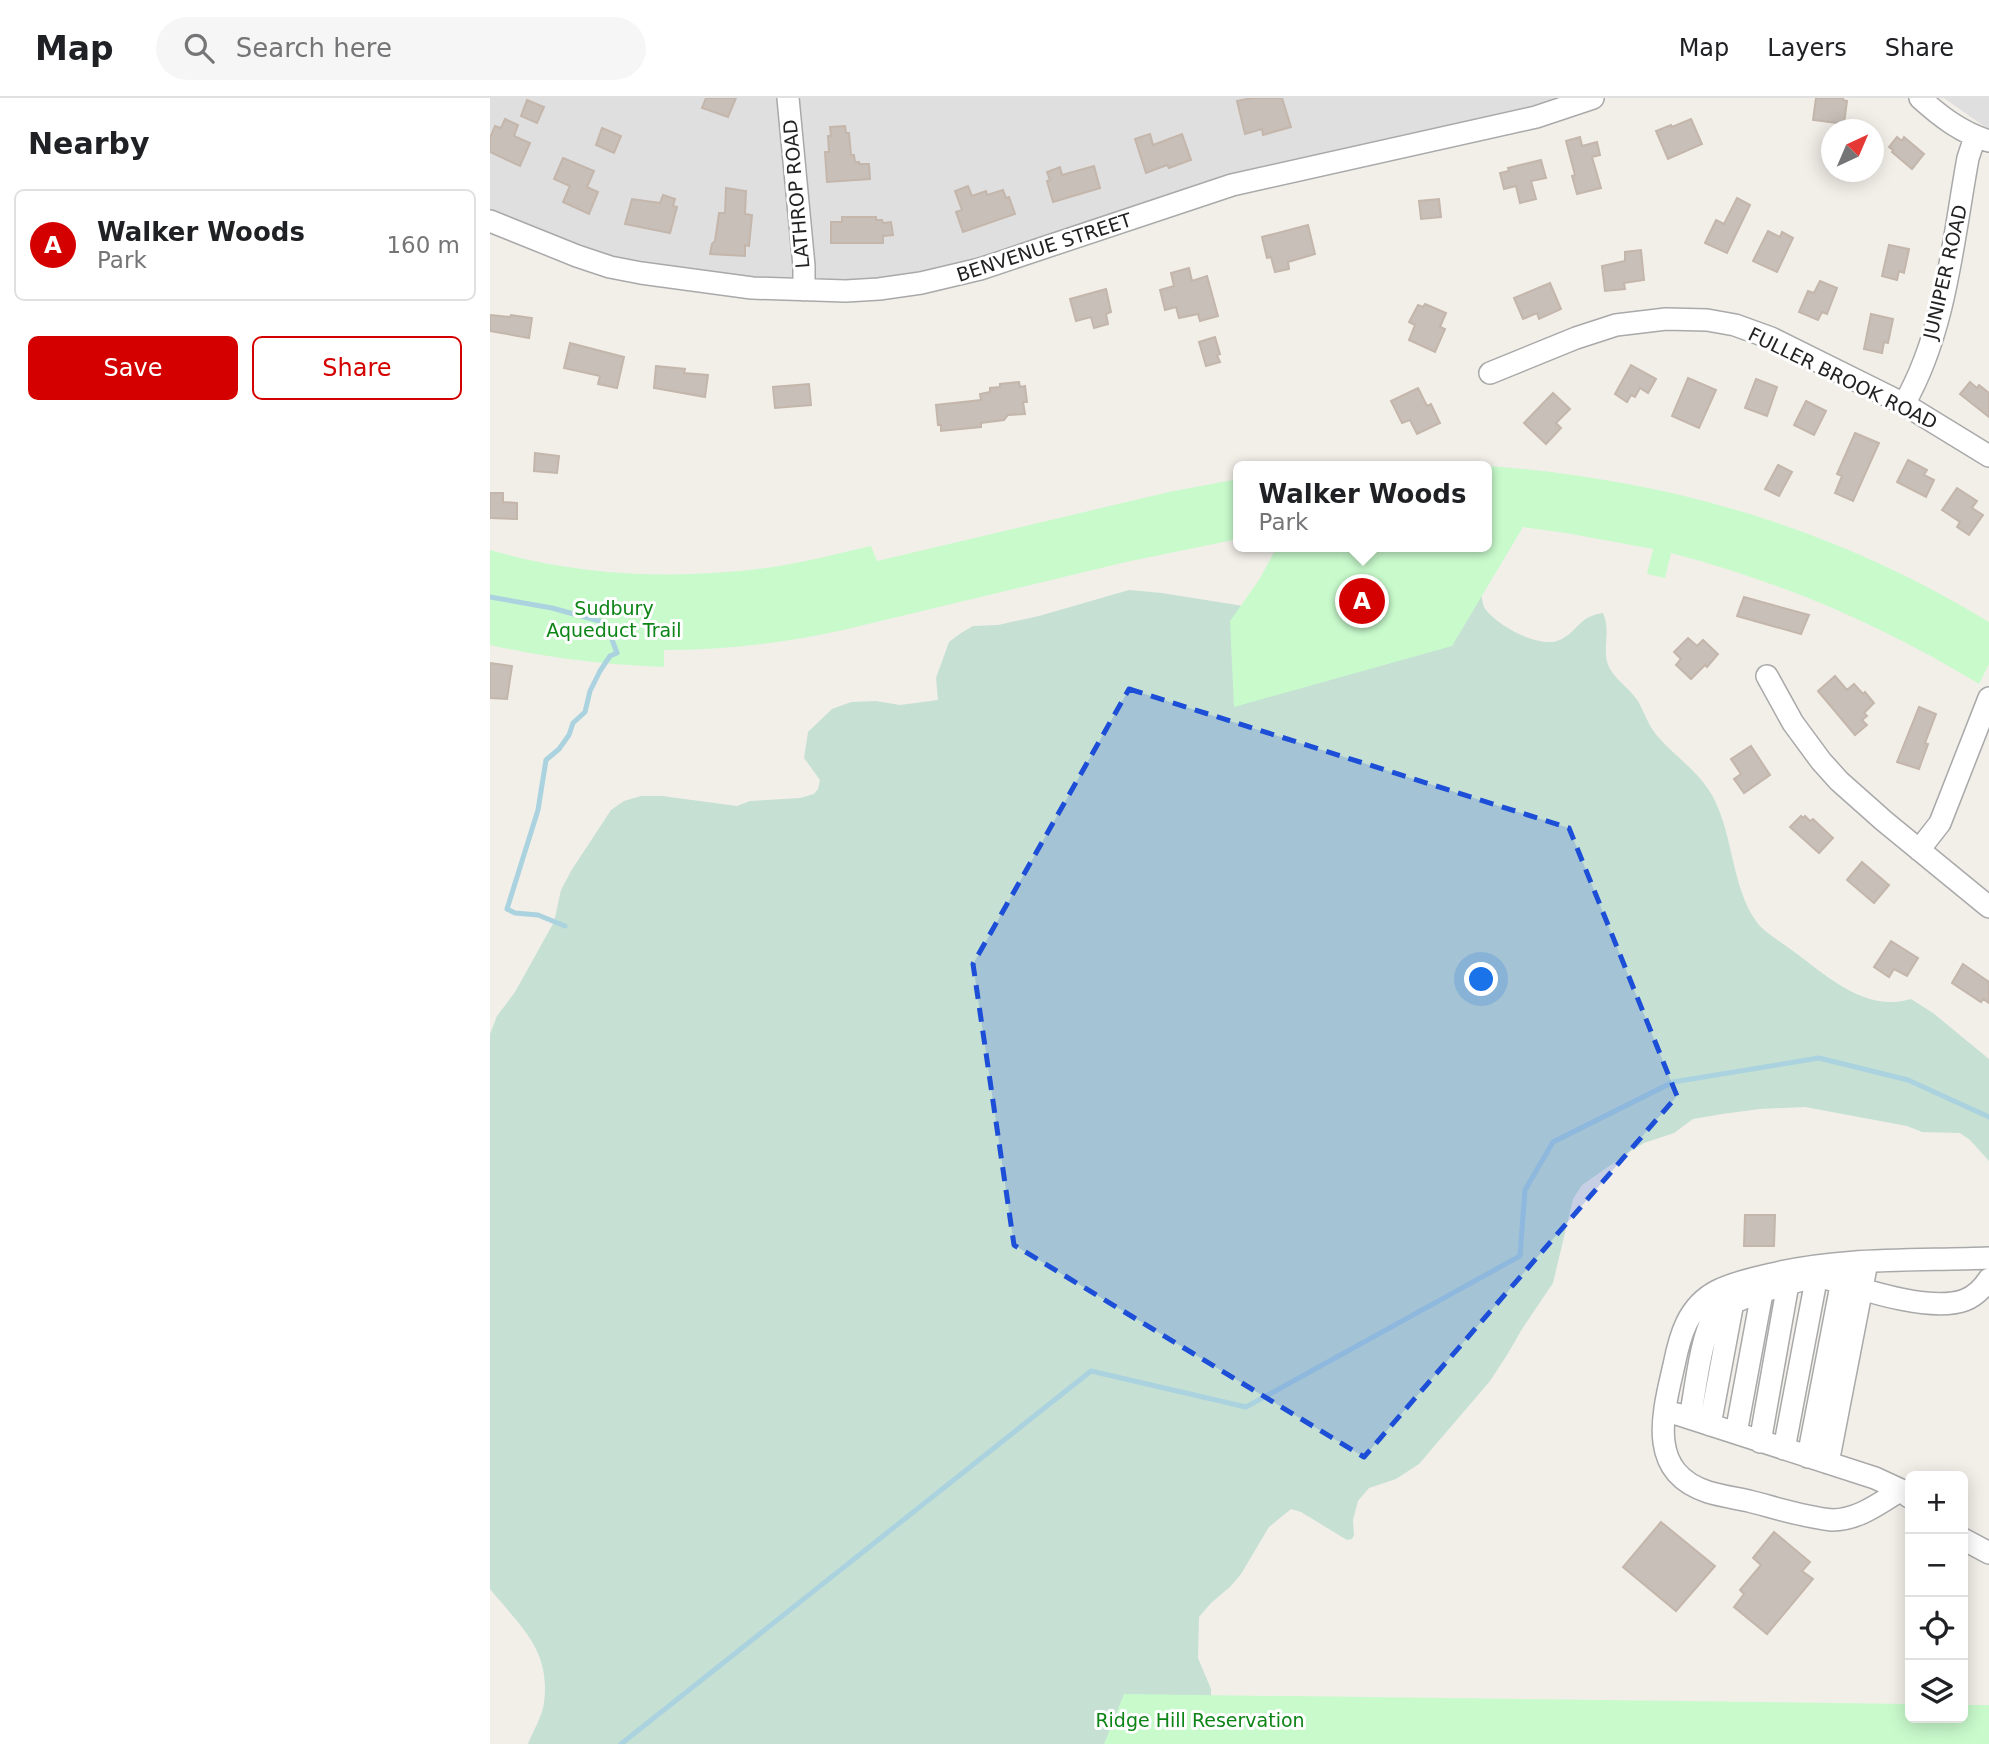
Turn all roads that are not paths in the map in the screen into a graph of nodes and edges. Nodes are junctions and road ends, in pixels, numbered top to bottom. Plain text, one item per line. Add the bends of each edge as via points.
1 (788, 98) edge
2 (1593, 98) edge
3 (1920, 98) edge
4 (1982, 139) edge
5 (490, 221) edge
6 (804, 290) junction
7 (1490, 373) dead end
8 (1904, 404) junction
9 (1989, 456) edge
10 (1768, 676) dead end
11 (1989, 698) edge
12 (1919, 850) junction
13 (1989, 907) edge
14 (1989, 1258) edge
15 (1867, 1262) junction
16 (1817, 1275) junction
17 (1791, 1276) junction
18 (1989, 1279) edge
19 (1849, 1280) junction
20 (1762, 1293) junction
21 (1665, 1410) junction
22 (1700, 1422) junction
23 (1735, 1433) junction
24 (1760, 1442) junction
25 (1784, 1449) junction
26 (1808, 1457) junction
27 (1828, 1463) junction
28 (1905, 1493) edge
29 (1905, 1494) edge
30 (1968, 1542) edge
31 (1989, 1553) edge

1 - 6 street, LATHROP ROAD
2 - 6 street, BENVENUE STREET via 1536,117 1232,186 946,278 863,290
3 - 4 street via 1955,126
4 - 8 street, JUNIPER ROAD via 1968,158 1940,311
5 - 6 street, BENVENUE STREET via 558,250 624,270
7 - 8 street, FULLER BROOK ROAD via 1616,325 1707,320 1771,338
8 - 9 street, FULLER BROOK ROAD
10 - 12 street via 1793,723 1821,761
11 - 12 street via 1940,823
12 - 13 street
14 - 15 street
15 - 17 street via 1812,1265
15 - 19 street
16 - 17 street
16 - 19 street
16 - 25 street
17 - 20 street
17 - 21 street via 1732,1284 1691,1312
17 - 24 street
18 - 19 street via 1975,1295 1947,1304 1913,1302
19 - 26 street
19 - 27 street
20 - 22 street via 1717,1312 1708,1328
20 - 23 street
21 - 22 street
21 - 29 street via 1662,1432 1669,1460 1685,1480 1707,1492 1840,1520
22 - 23 street
23 - 24 street
24 - 25 street
25 - 26 street
26 - 27 street
27 - 28 street
30 - 31 street

